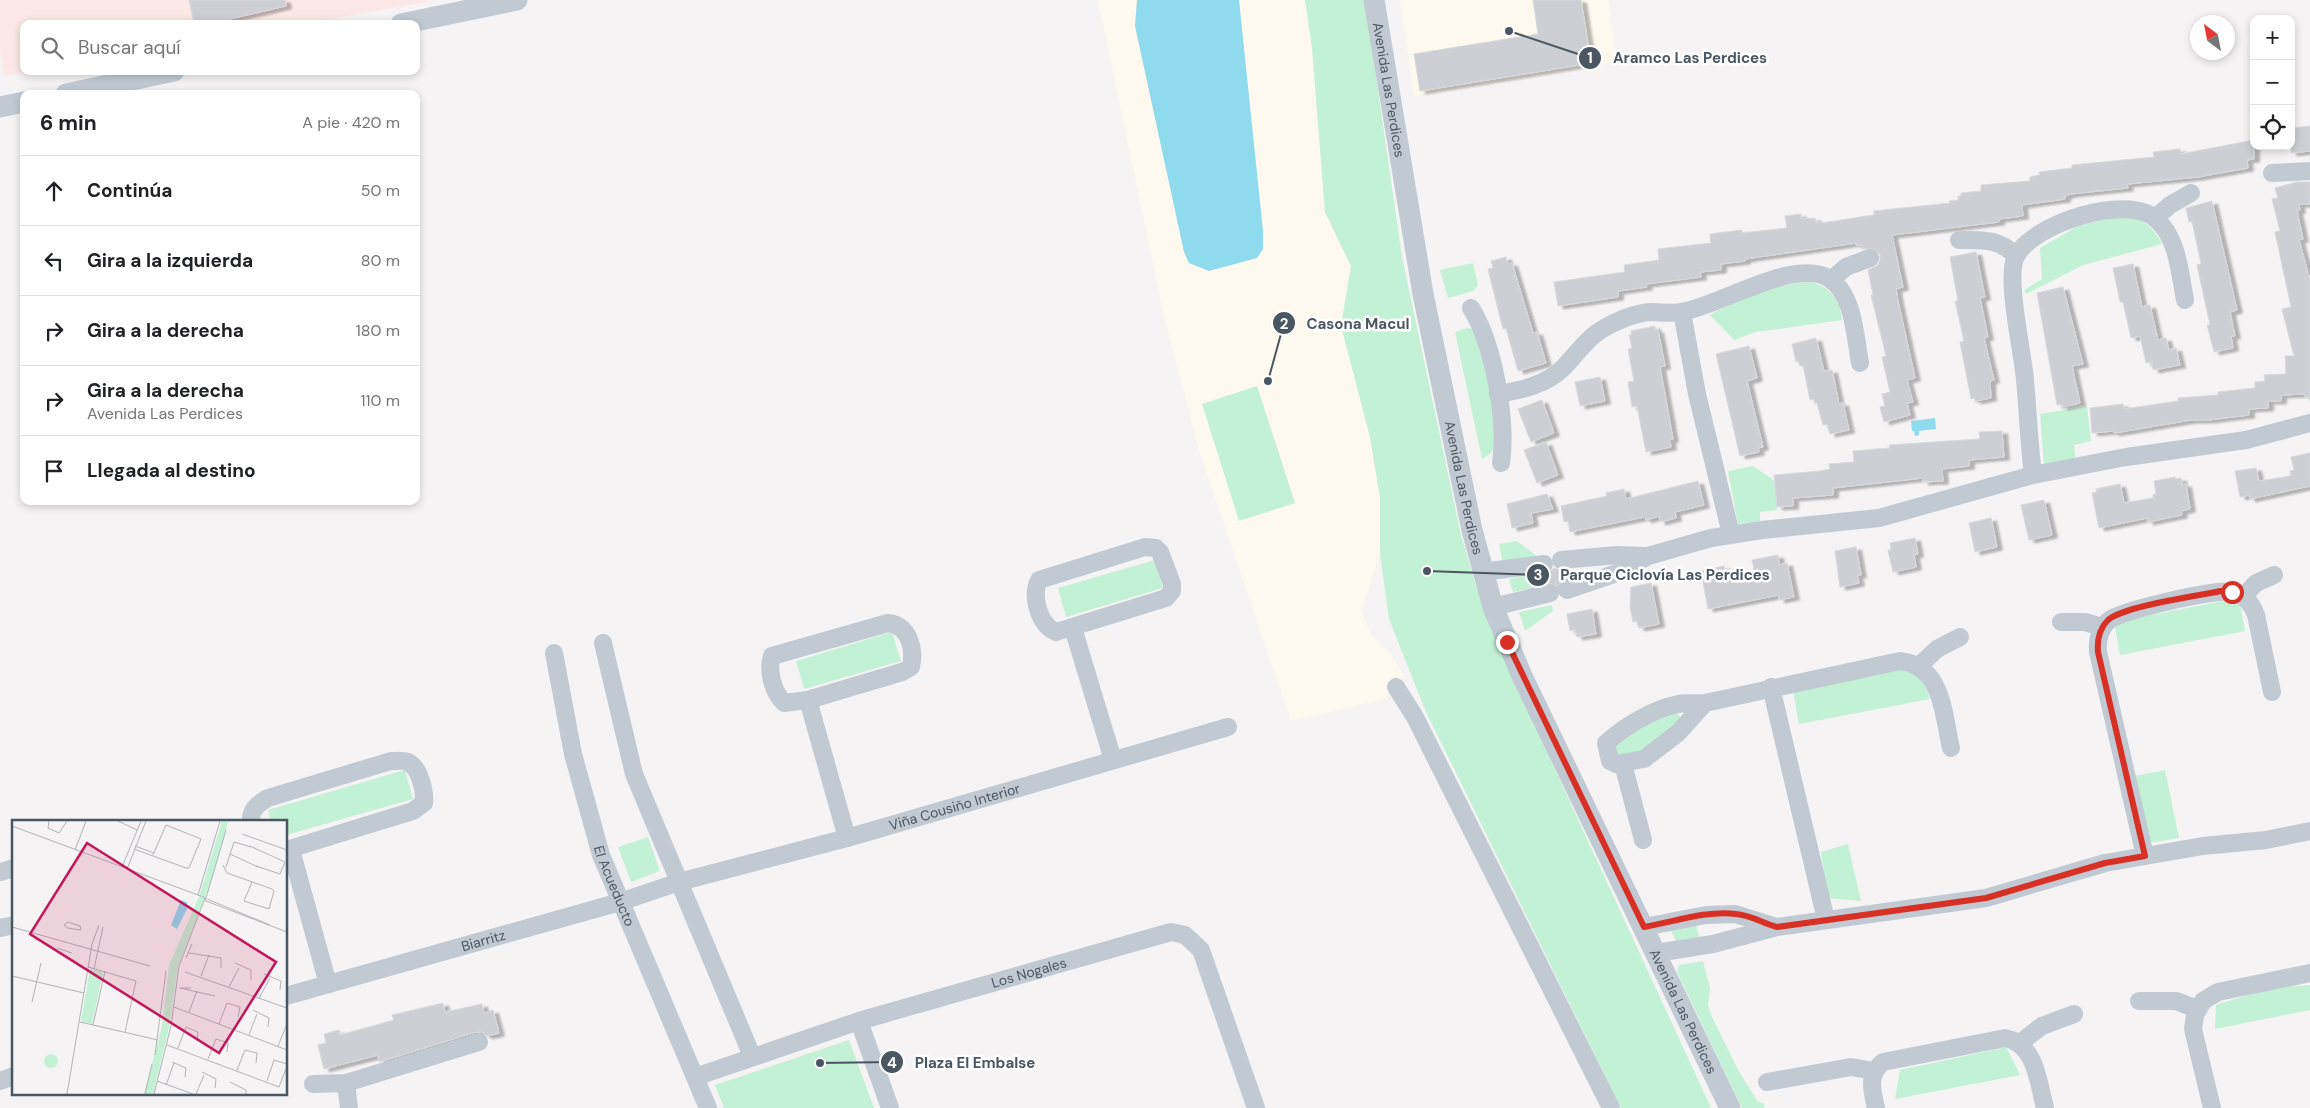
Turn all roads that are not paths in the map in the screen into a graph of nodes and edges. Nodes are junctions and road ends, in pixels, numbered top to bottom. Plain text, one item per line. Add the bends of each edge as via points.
1 (517, 0) edge
2 (1374, 0) edge
3 (489, 3) edge
4 (437, 8) edge
5 (410, 20) edge
6 (155, 75) edge
7 (85, 90) edge
8 (20, 103) edge
9 (0, 107) edge
10 (2310, 171) edge
11 (2272, 173) dead end
12 (2191, 192) dead end
13 (2155, 218) junction
14 (1959, 240) dead end
15 (2016, 256) junction
16 (1870, 258) dead end
17 (1831, 280) junction
18 (2185, 300) dead end
19 (1472, 308) dead end
20 (1682, 312) junction
21 (1860, 362) dead end
22 (1498, 394) junction
23 (2310, 423) edge
24 (1500, 463) dead end
25 (2032, 475) junction
26 (1731, 534) junction
27 (1648, 556) junction
28 (1482, 572) junction
29 (2274, 575) dead end
30 (2243, 596) junction
31 (1494, 607) junction
32 (2061, 622) dead end
33 (2102, 627) junction
34 (1073, 628) junction
35 (1960, 637) dead end
36 (603, 643) dead end
37 (554, 653) dead end
38 (1919, 666) junction
39 (1396, 687) dead end
40 (1771, 687) junction
41 (2272, 692) dead end
42 (808, 700) junction
43 (1705, 703) junction
44 (1228, 727) dead end
45 (1951, 748) dead end
46 (1113, 760) junction
47 (1624, 764) junction
48 (251, 820) edge
49 (2310, 832) edge
50 (847, 838) junction
51 (1643, 840) dead end
52 (289, 850) edge
53 (2145, 856) junction
54 (679, 882) junction
55 (620, 902) junction
56 (1826, 920) junction
57 (1644, 927) junction
58 (1777, 927) junction
59 (1656, 954) junction
60 (2310, 973) edge
61 (328, 984) junction
62 (288, 995) edge
63 (2139, 1001) dead end
64 (2198, 1009) junction
65 (2074, 1014) dead end
66 (859, 1021) junction
67 (479, 1042) dead end
68 (2020, 1043) junction
69 (752, 1056) junction
70 (1874, 1071) junction
71 (695, 1077) junction
72 (1767, 1082) dead end
73 (346, 1083) junction
74 (313, 1084) dead end
75 (350, 1108) edge
76 (708, 1108) edge
77 (890, 1108) edge
78 (1256, 1108) edge
79 (1611, 1108) edge
80 (1730, 1108) edge
81 (1876, 1108) edge
82 (2045, 1108) edge
83 (2212, 1108) edge

1 - 3 street
2 - 28 street, Avenida Las Perdices via 1423,294
3 - 4 street
4 - 5 street
6 - 7 street
8 - 9 street
10 - 11 street
12 - 13 street
13 - 15 street via 2120,209 2086,214 2031,241
13 - 18 street via 2173,245
14 - 15 street via 1993,241
15 - 25 street via 2013,292 2026,380
16 - 17 street via 1846,267
17 - 20 street via 1806,274 1785,277
17 - 21 street via 1841,290 1849,308
19 - 22 street via 1482,326
20 - 22 street via 1649,312 1613,324 1588,340 1563,369 1551,377 1526,389
20 - 26 street
22 - 24 street via 1504,435
23 - 25 street via 2276,434 2217,446
25 - 26 street via 1879,518
26 - 27 street via 1691,542
27 - 28 street via 1617,555
27 - 31 street via 1614,574 1558,592
28 - 31 street, Avenida Las Perdices
29 - 30 street via 2256,583
30 - 33 street via 2221,591 2125,612 2108,620
30 - 41 street via 2256,615
31 - 57 street, Avenida Las Perdices via 1522,676
32 - 33 street via 2085,622
33 - 53 street via 2098,635 2098,652
34 - 34 street via 1166,598 1172,591 1172,584 1160,552 1156,548 1145,547 1039,580 1035,589 1042,622 1056,632
34 - 46 street
35 - 38 street via 1937,648
36 - 54 street via 634,774
37 - 55 street, El Acueducto via 573,754 601,855
38 - 40 street via 1891,662
38 - 45 street via 1935,683
39 - 79 street via 1415,717
40 - 43 street
40 - 56 street
42 - 42 street via 911,667 913,658 905,630 898,624 888,623 772,656 769,665 777,696 784,703
42 - 50 street
43 - 47 street via 1678,733 1644,759
43 - 47 street via 1677,704 1652,713 1612,738 1606,743 1610,761
44 - 46 street, Viña Cousiño Interior
46 - 50 street, Viña Cousiño Interior
47 - 51 street
48 - 52 street via 255,806 268,798 391,761 407,762 414,767 425,792 424,803 413,811
49 - 53 street
50 - 54 street, Viña Cousiño Interior
52 - 61 street
53 - 56 street via 2105,863 1986,898
54 - 55 street, Biarritz
54 - 69 street
55 - 61 street, Biarritz
55 - 71 street, El Acueducto
56 - 58 street
57 - 58 street via 1706,915 1735,914
57 - 59 street, Avenida Las Perdices
58 - 59 street via 1722,942
59 - 80 street, Avenida Las Perdices
60 - 64 street via 2218,992
61 - 62 street, Biarritz
63 - 64 street via 2176,1001
64 - 83 street via 2193,1029
65 - 68 street via 2042,1026
66 - 69 street, Los Nogales
66 - 77 street
66 - 78 street, Los Nogales via 1171,932 1185,935 1201,950
67 - 73 street
68 - 70 street via 1998,1038 1889,1059
68 - 82 street via 2030,1056
69 - 71 street, Los Nogales
70 - 72 street via 1851,1066
70 - 81 street via 1871,1084
71 - 76 street, El Acueducto
73 - 74 street
73 - 75 street

